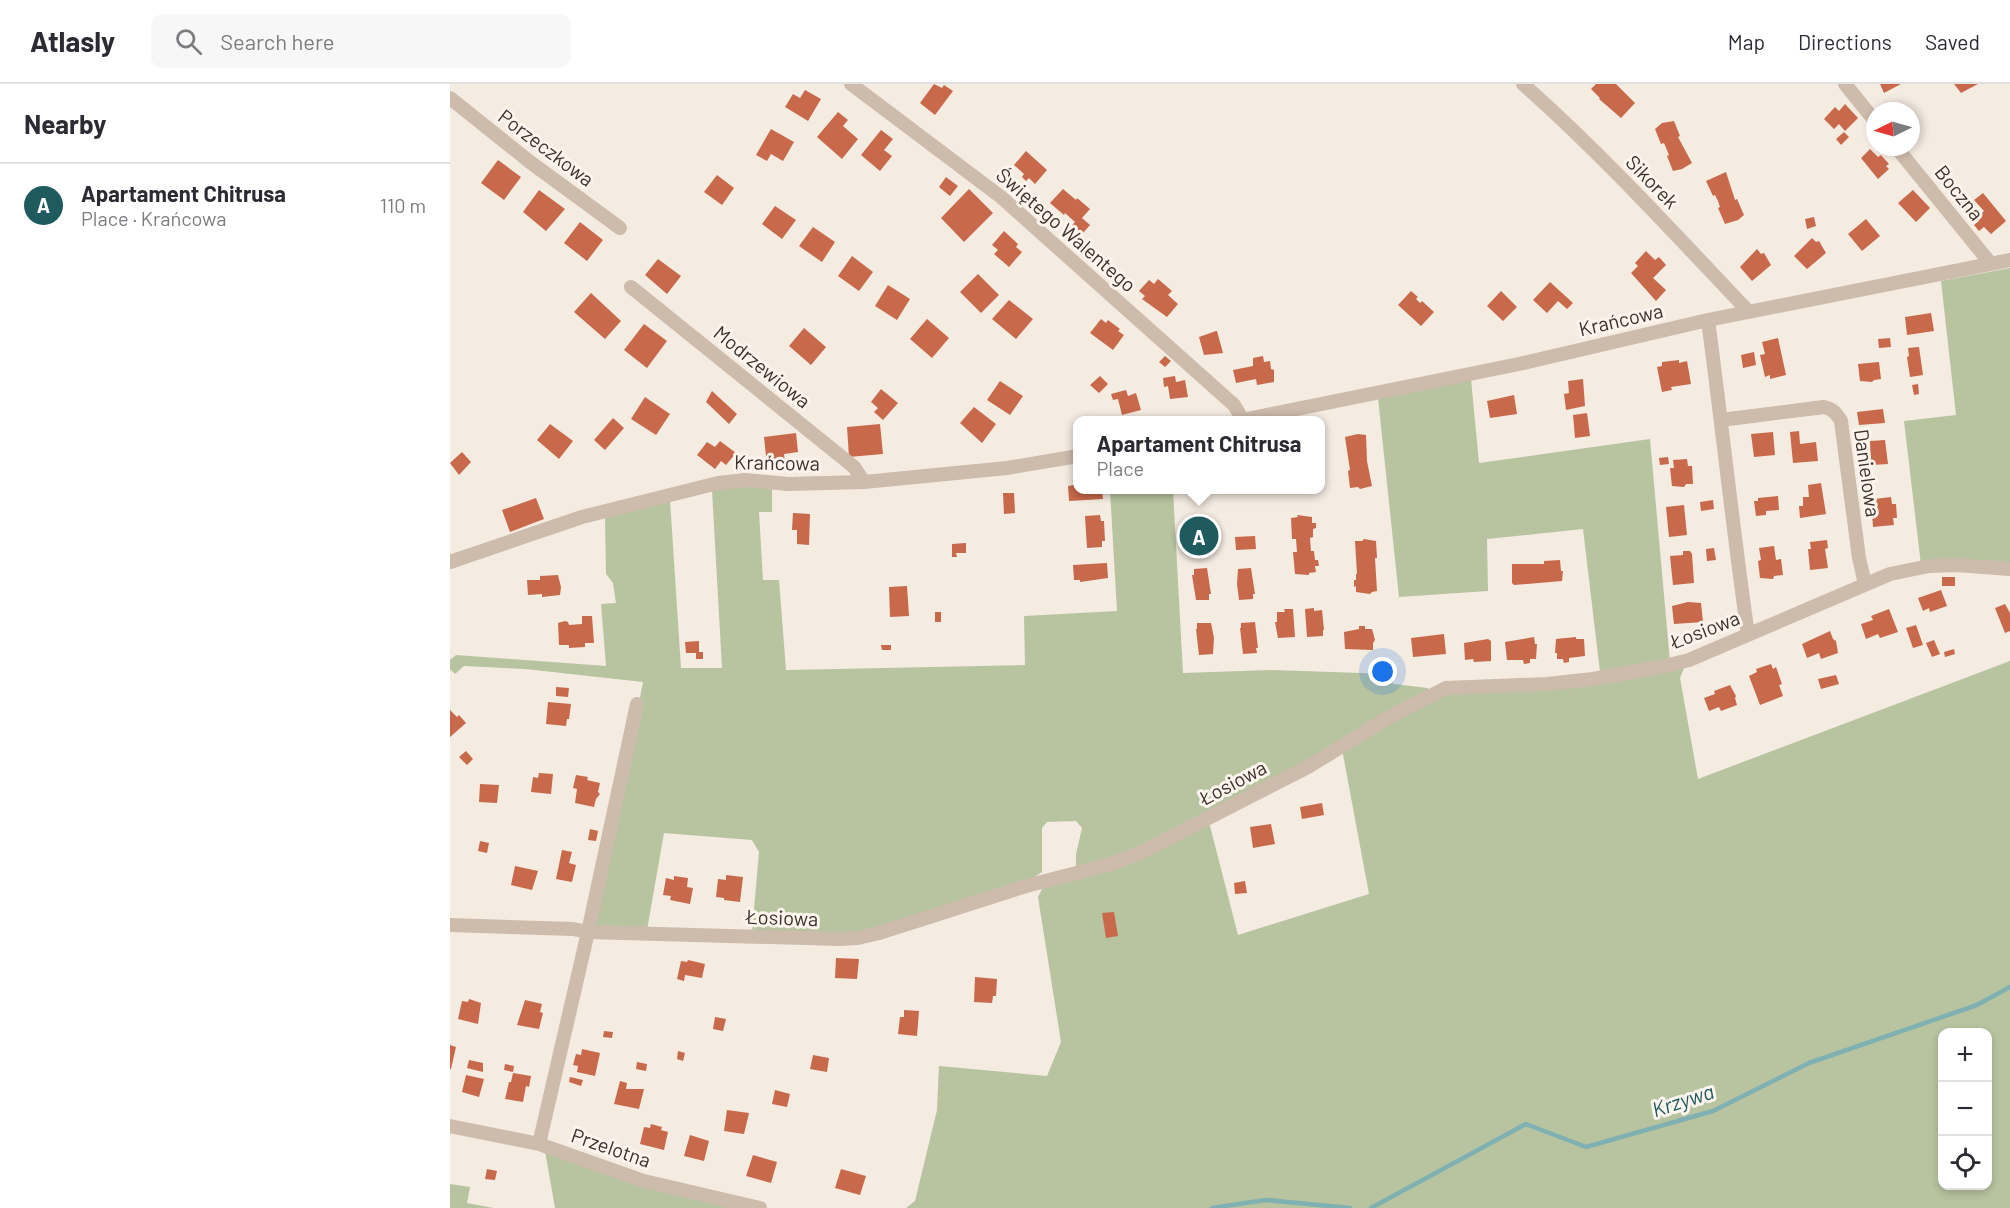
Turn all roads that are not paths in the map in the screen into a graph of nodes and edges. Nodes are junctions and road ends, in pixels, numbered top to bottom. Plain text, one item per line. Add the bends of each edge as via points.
1 (851, 84) edge
2 (1523, 84) edge
3 (1845, 84) edge
4 (450, 98) edge
5 (1866, 109) edge
6 (1903, 156) edge
7 (620, 228) dead end
8 (2010, 260) edge
9 (1991, 264) junction
10 (631, 287) dead end
11 (1749, 312) junction
12 (1708, 320) junction
13 (1241, 416) edge
14 (1263, 416) edge
15 (1721, 420) junction
16 (1073, 457) edge
17 (864, 482) junction
18 (450, 562) edge
19 (2010, 569) edge
20 (1865, 584) junction
21 (1748, 634) junction
22 (637, 704) dead end
23 (450, 925) edge
24 (588, 932) junction
25 (450, 1126) edge
26 (539, 1144) junction
27 (760, 1208) edge

1 - 13 street, Świętego Walentego via 1001,197 1234,405
2 - 11 street, Sikorek via 1622,178
3 - 5 street
4 - 7 street, Porzeczkowa
6 - 9 street, Boczna
8 - 9 street, Krańcowa
9 - 11 street, Krańcowa
10 - 17 street, Modrzewiowa via 854,467
11 - 12 street, Krańcowa
12 - 14 street, Krańcowa via 1519,364
12 - 15 street
15 - 20 street, Danielowa via 1831,408 1841,421
15 - 21 street
16 - 17 street, Krańcowa via 1007,468
17 - 18 street, Krańcowa via 718,483 582,517
19 - 20 street, Łosiowa via 1929,566
20 - 21 street, Łosiowa
21 - 24 street, Łosiowa via 1689,660 1645,670 1558,682 1446,688 1391,716 1308,767 1140,853 879,933 839,939
22 - 24 street
23 - 24 street, Łosiowa
24 - 26 street
25 - 26 street, Przelotna
26 - 27 street, Przelotna via 644,1181

